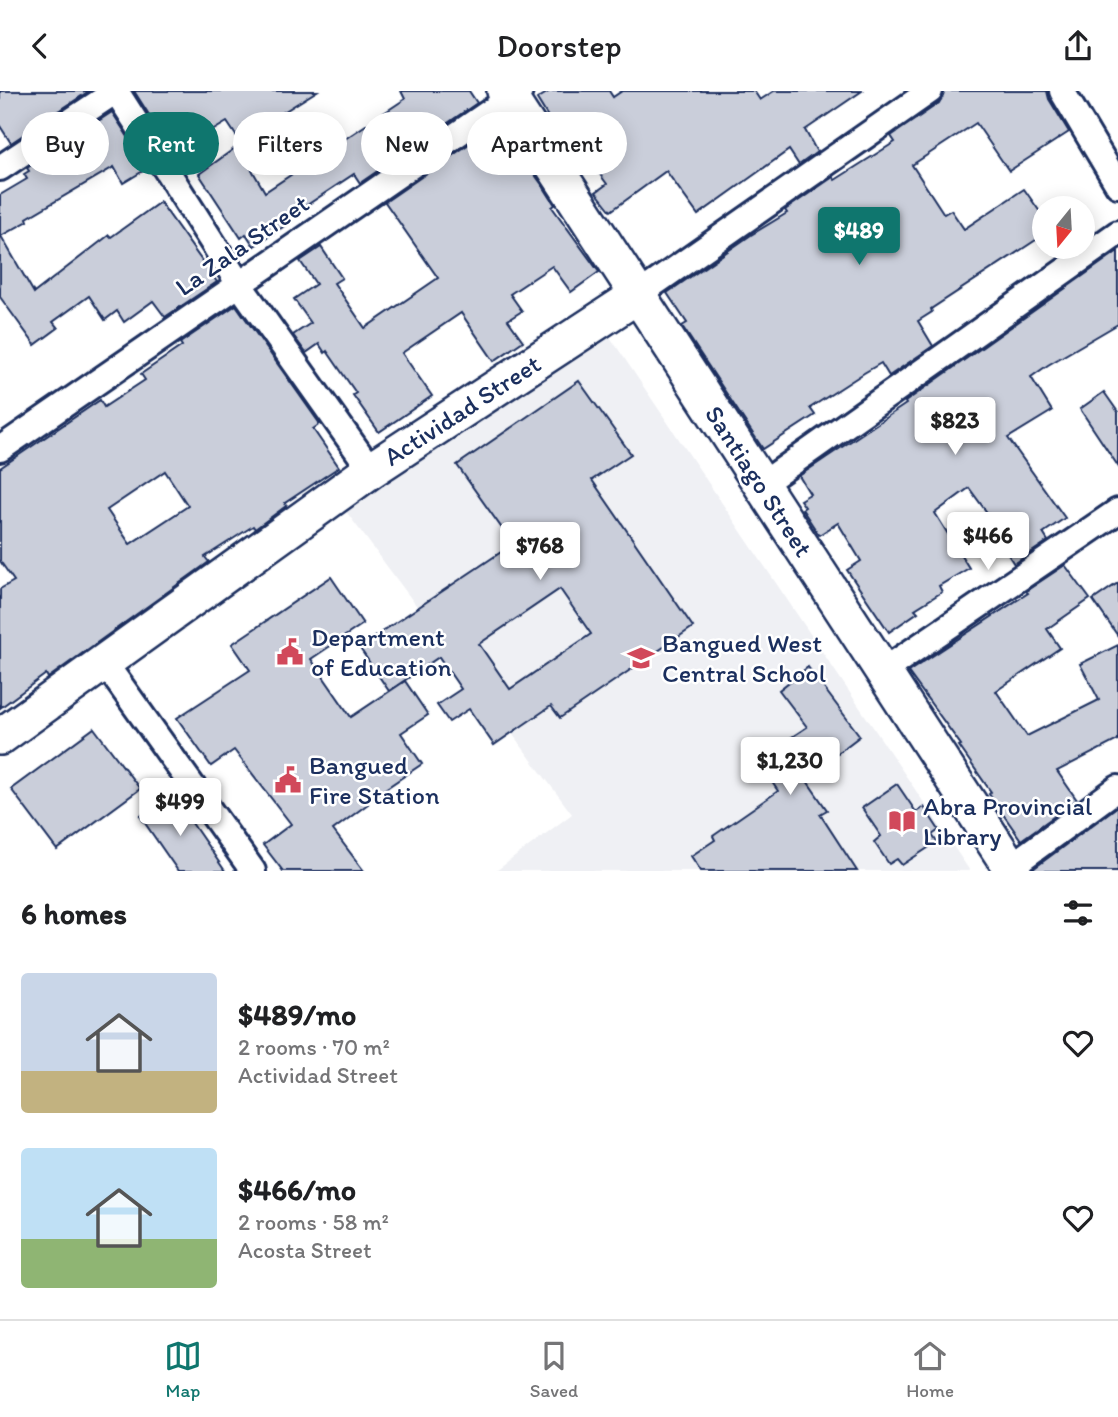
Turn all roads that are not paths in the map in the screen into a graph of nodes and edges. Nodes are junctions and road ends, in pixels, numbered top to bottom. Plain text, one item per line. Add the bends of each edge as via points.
1 (116, 91) edge
2 (930, 91) edge
3 (1062, 91) edge
4 (511, 93) edge
5 (0, 168) edge
6 (1118, 185) edge
7 (1118, 233) edge
8 (239, 283) junction
9 (638, 295) junction
10 (0, 449) edge
11 (371, 470) junction
12 (761, 485) junction
13 (1118, 511) edge
14 (104, 662) junction
15 (883, 671) junction
16 (0, 737) edge
17 (1118, 788) edge
18 (1012, 869) edge
19 (253, 871) edge

1 - 5 street
1 - 8 street
2 - 9 street, Actividad Street
3 - 6 street
4 - 8 street, La Zala Street
4 - 9 street, Santiago Street
7 - 12 street
8 - 10 street, La Zala Street
8 - 11 street
9 - 11 street, Actividad Street
9 - 12 street, Santiago Street
11 - 14 street, Actividad Street
12 - 15 street, Santiago Street
13 - 15 street
14 - 16 street, Actividad Street
14 - 19 street
15 - 18 street, Santiago Street
17 - 18 street

